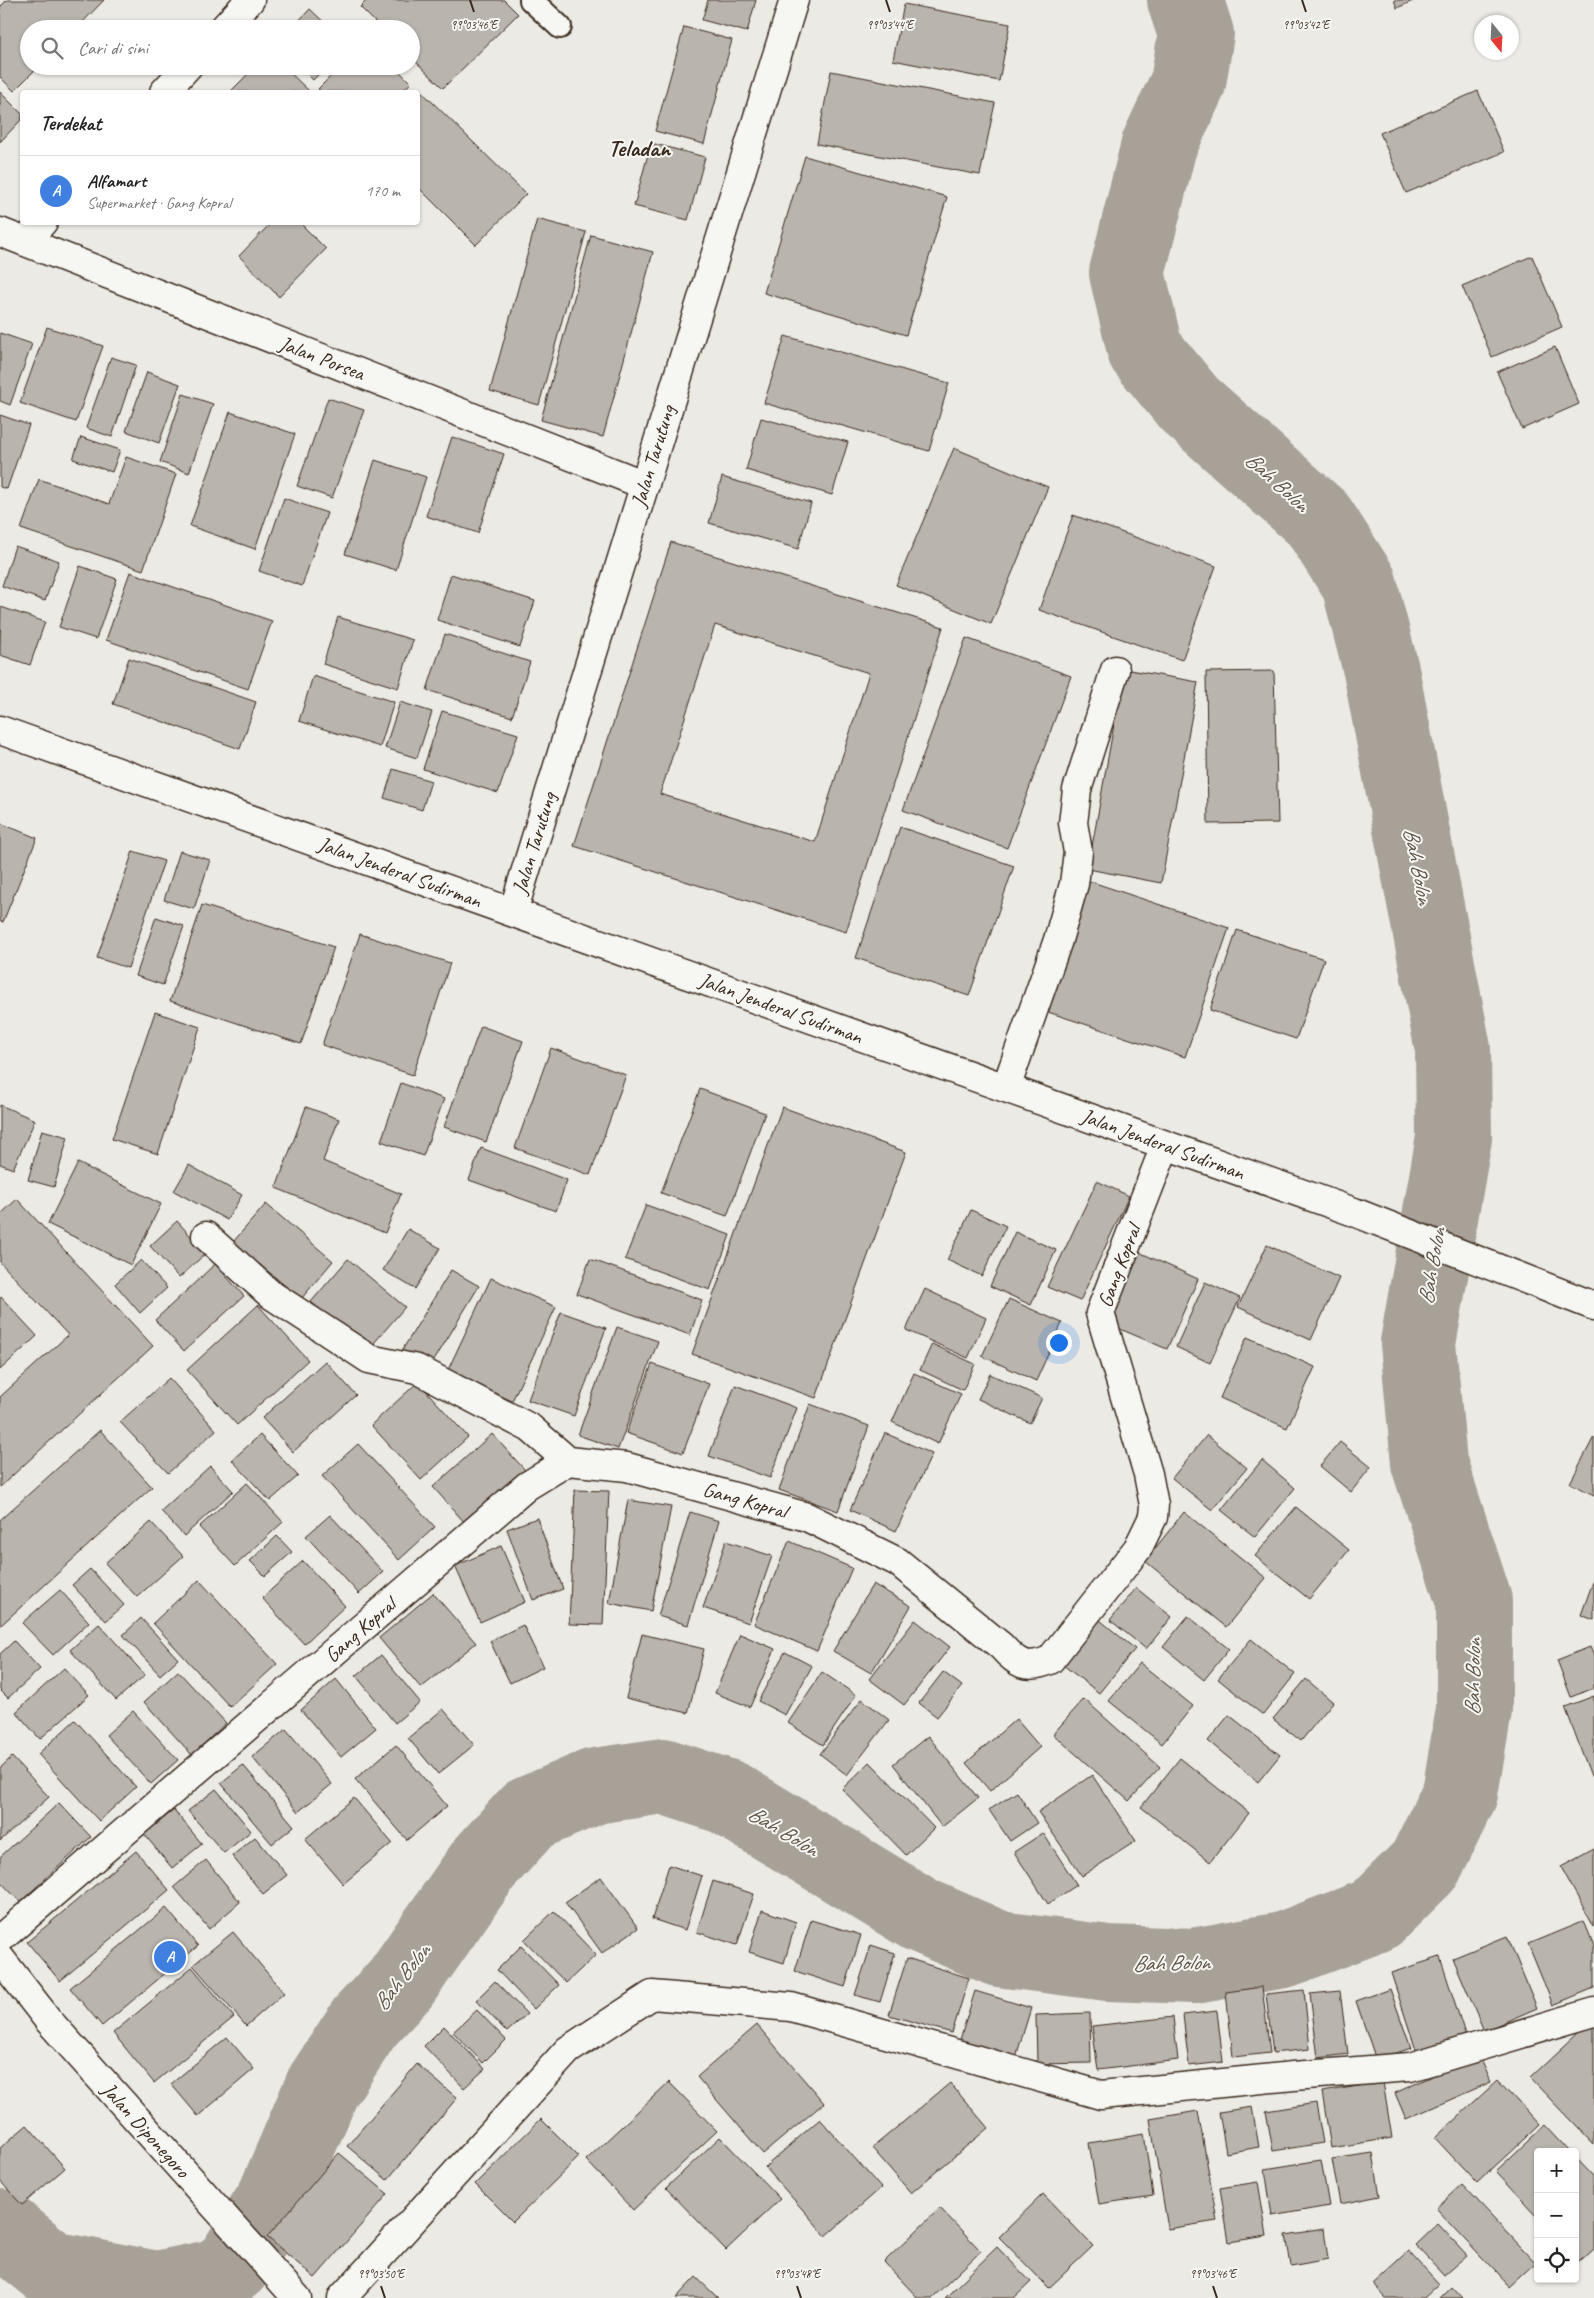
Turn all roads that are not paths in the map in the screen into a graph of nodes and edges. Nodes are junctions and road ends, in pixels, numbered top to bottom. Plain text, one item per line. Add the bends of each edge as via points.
1 (250, 0) edge
2 (531, 0) edge
3 (794, 0) edge
4 (231, 20) edge
5 (560, 27) dead end
6 (180, 75) edge
7 (166, 90) edge
8 (41, 225) edge
9 (0, 232) edge
10 (25, 242) junction
11 (644, 485) junction
12 (1115, 670) dead end
13 (0, 730) edge
14 (513, 912) junction
15 (1006, 1088) junction
16 (1166, 1146) junction
17 (206, 1236) dead end
18 (1594, 1306) edge
19 (568, 1461) junction
20 (0, 1938) edge
21 (0, 1958) edge
22 (1594, 2012) edge
23 (297, 2298) edge
24 (342, 2298) edge

1 - 4 street
2 - 5 lane
3 - 11 street, Jalan Tarutung
6 - 7 street
8 - 10 street
9 - 10 street, Jalan Porsea
10 - 11 street, Jalan Porsea
11 - 14 street, Jalan Tarutung
12 - 15 street via 1077,790 1074,823 1078,852 1074,884
13 - 14 street, Jalan Jenderal Sudirman
14 - 15 street, Jalan Jenderal Sudirman
15 - 16 street, Jalan Jenderal Sudirman
16 - 18 street, Jalan Jenderal Sudirman via 1354,1212
16 - 19 street, Gang Kopral via 1100,1314 1148,1474 1153,1518 1138,1548 1050,1660 1028,1666 1013,1660 1001,1646 898,1562 807,1517 627,1467
17 - 19 street via 270,1294 369,1359 418,1368 530,1428
19 - 20 street, Gang Kopral via 527,1486
21 - 23 street, Jalan Diponegoro via 49,2021
22 - 24 street via 1410,2068 1101,2095 791,2007 652,1995 568,2050

